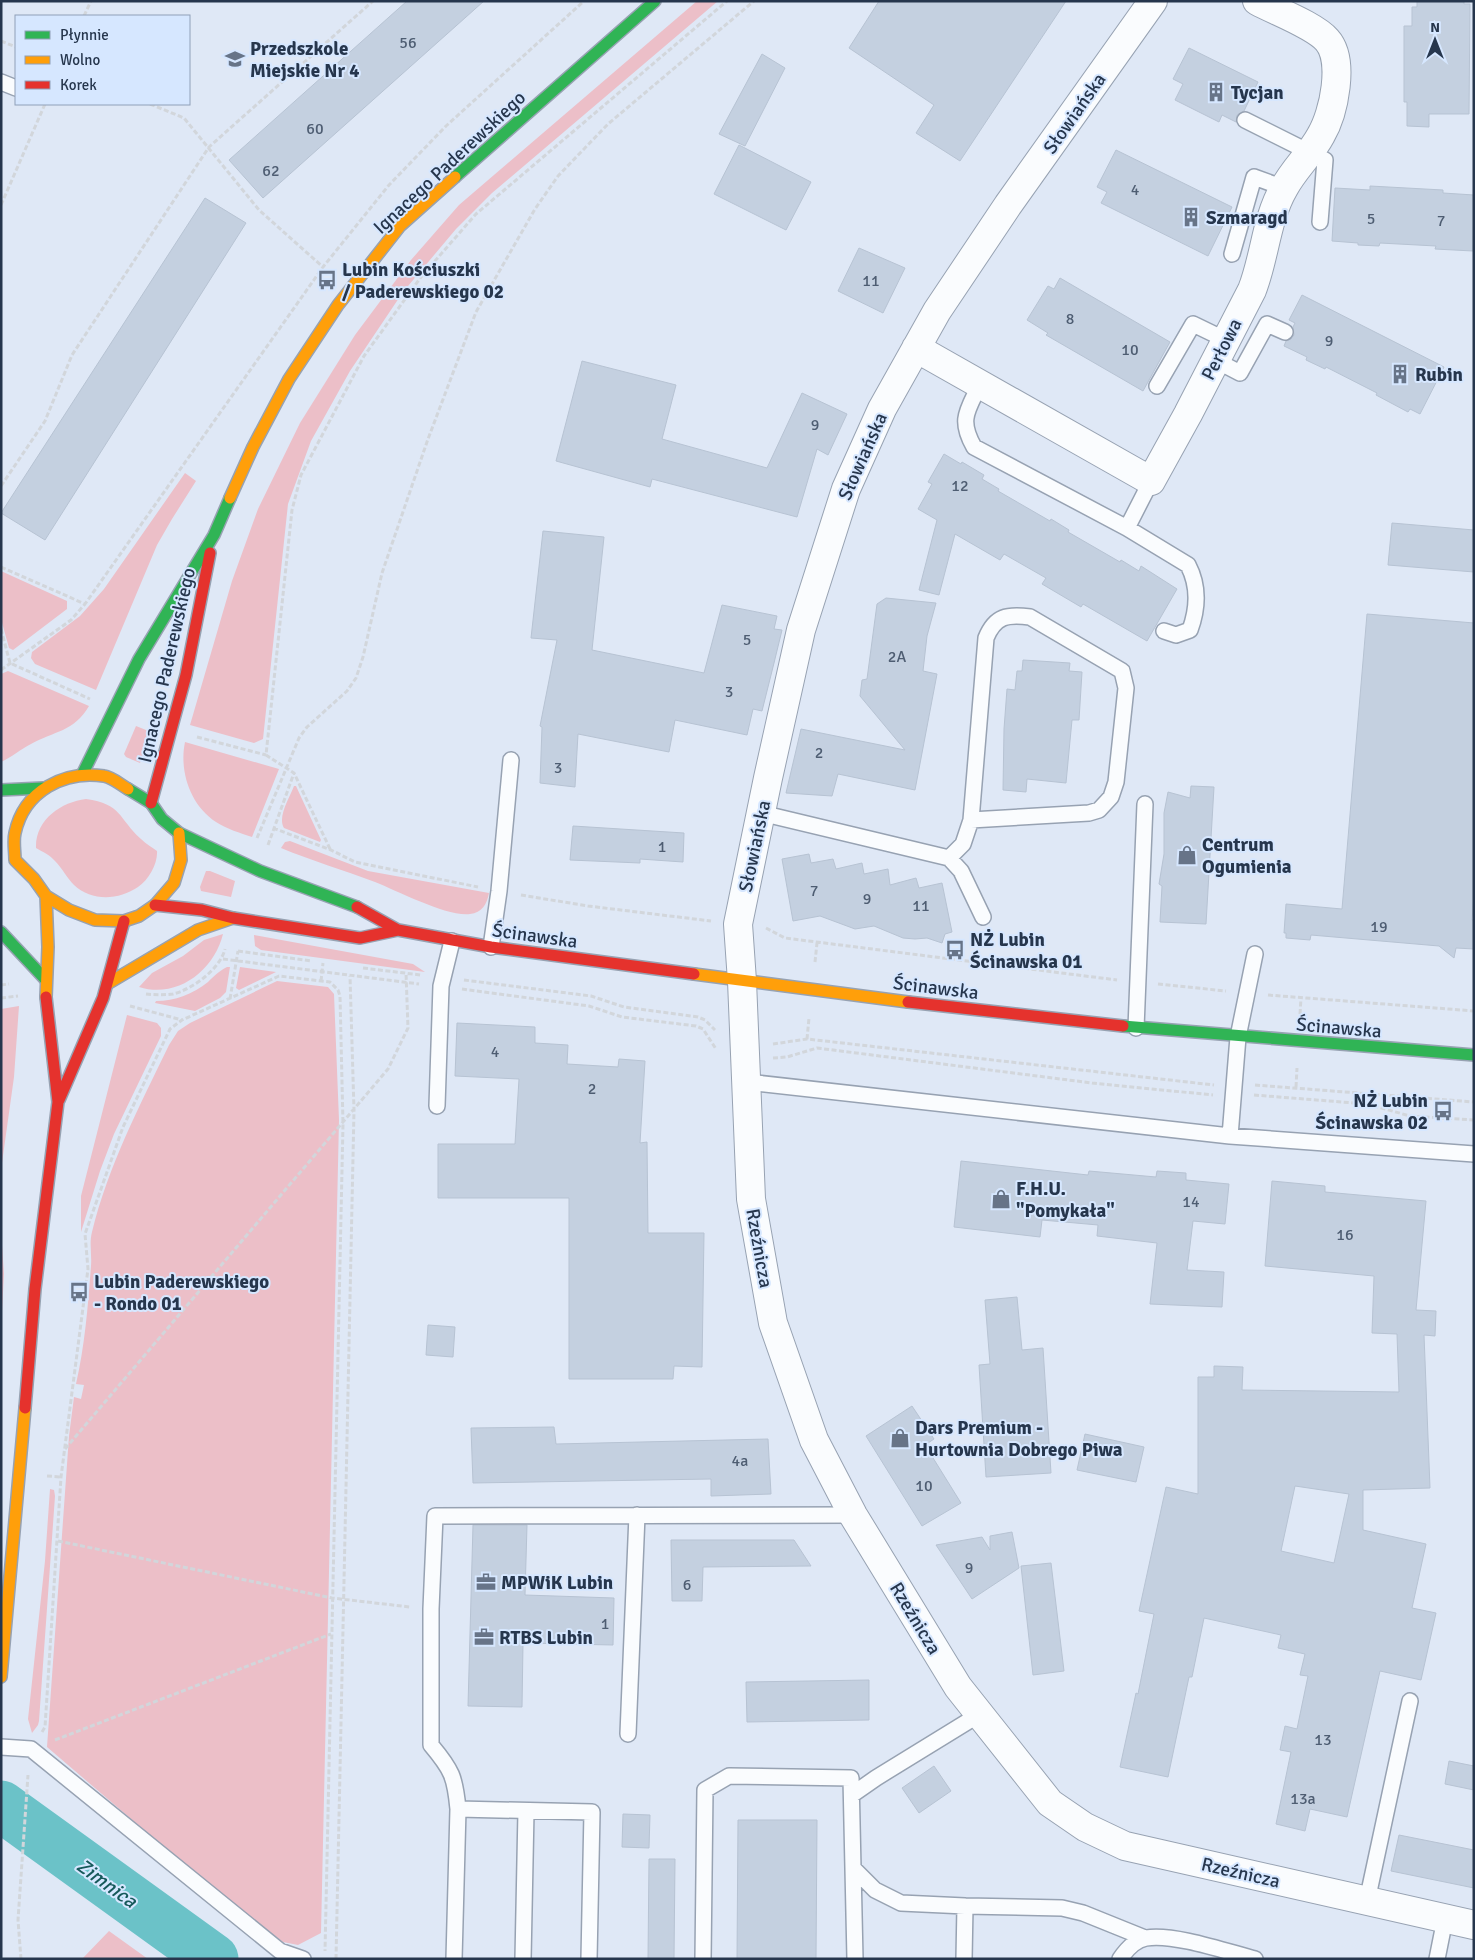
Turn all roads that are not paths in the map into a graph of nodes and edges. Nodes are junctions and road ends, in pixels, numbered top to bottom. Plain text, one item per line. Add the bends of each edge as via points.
1 (655, 1) edge
2 (1153, 1) edge
3 (1257, 1) edge
4 (1, 82) edge
5 (15, 88) edge
6 (1245, 120) dead end
7 (1309, 153) junction
8 (1284, 188) junction
9 (1320, 222) dead end
10 (1232, 254) dead end
11 (1285, 332) dead end
12 (916, 348) junction
13 (1220, 350) junction
14 (980, 384) junction
15 (1158, 386) dead end
16 (1151, 482) junction
17 (1127, 528) junction
18 (214, 535) junction
19 (1164, 631) dead end
20 (511, 760) dead end
21 (82, 775) junction
22 (43, 788) junction
23 (1, 790) edge
24 (151, 803) junction
25 (1145, 804) dead end
26 (761, 813) junction
27 (971, 820) junction
28 (179, 833) junction
29 (1, 854) edge
30 (949, 858) junction
31 (15, 860) junction
32 (46, 896) junction
33 (155, 906) junction
34 (984, 917) dead end
35 (233, 918) junction
36 (124, 920) junction
37 (398, 930) junction
38 (1, 932) edge
39 (452, 941) junction
40 (491, 947) junction
41 (1256, 954) dead end
42 (45, 979) junction
43 (742, 980) junction
44 (107, 984) junction
45 (1136, 1028) junction
46 (1238, 1037) junction
47 (1474, 1055) edge
48 (747, 1082) junction
49 (58, 1102) junction
50 (437, 1106) dead end
51 (1230, 1136) junction
52 (1474, 1154) edge
53 (853, 1515) junction
54 (637, 1516) junction
55 (1, 1677) edge
56 (1410, 1700) dead end
57 (980, 1714) junction
58 (628, 1734) dead end
59 (1, 1747) edge
60 (853, 1794) junction
61 (458, 1809) junction
62 (526, 1810) junction
63 (855, 1870) junction
64 (1367, 1901) junction
65 (965, 1906) junction
66 (1445, 1919) junction
67 (1474, 1925) edge
68 (1145, 1938) junction
69 (303, 1959) edge
70 (454, 1959) edge
71 (523, 1959) edge
72 (589, 1959) edge
73 (703, 1959) edge
74 (855, 1959) edge
75 (964, 1959) edge
76 (1120, 1959) edge
77 (1256, 1959) edge
78 (1437, 1959) edge

1 - 18 main road, Ignacego Paderewskiego via 394,233 338,305 288,380 252,448
2 - 12 street, Słowiańska via 1008,205
3 - 7 street, Perłowa via 1319,33 1328,41 1335,55 1337,82 1330,112 1322,134
4 - 5 lane
6 - 7 lane
7 - 8 street, Perłowa
7 - 9 lane via 1326,160
8 - 10 lane via 1254,177
8 - 13 street, Perłowa via 1273,212 1258,274
11 - 13 lane via 1267,324 1240,373
12 - 14 street
12 - 26 street, Słowiańska via 882,409 846,488 801,630
13 - 15 lane via 1193,324
13 - 16 street, Perłowa
14 - 16 street
14 - 17 lane via 965,421 974,446
16 - 17 lane
17 - 19 lane via 1188,565 1194,575 1197,590 1190,630 1176,635
18 - 21 main road, Ignacego Paderewskiego via 138,659
18 - 24 main road, Ignacego Paderewskiego via 186,675
20 - 40 lane
21 - 22 main road via 60,779
21 - 24 main road via 106,776
22 - 23 main road
22 - 31 main road via 25,808 15,833
24 - 28 main road via 162,819
25 - 45 lane
26 - 30 lane
26 - 43 street, Słowiańska via 738,924
27 - 27 lane via 986,638 991,626 1004,616 1030,617 1122,671 1126,688 1116,782 1111,797 1099,810
27 - 30 lane via 963,844
28 - 33 main road via 179,868 174,883
28 - 37 main road, Ścinawska via 260,870 362,909
29 - 31 main road
30 - 34 lane via 961,870
31 - 32 main road via 34,878
32 - 36 main road via 95,920
32 - 42 main road via 48,946
33 - 35 main road, Ścinawska via 202,910
33 - 36 main road
35 - 37 main road, Ścinawska via 360,938
35 - 44 main road via 198,930
36 - 44 main road
37 - 39 main road, Ścinawska
38 - 42 main road
39 - 40 main road, Ścinawska
39 - 50 lane via 442,982
40 - 43 main road, Ścinawska
41 - 46 lane
42 - 49 main road
43 - 45 main road, Ścinawska
43 - 48 street, Rzeźnicza
44 - 49 main road
45 - 46 main road, Ścinawska
46 - 47 main road, Ścinawska
46 - 51 lane
48 - 51 lane
48 - 53 street, Rzeźnicza via 751,1199 774,1323 814,1440
49 - 55 main road via 35,1289
51 - 52 lane
53 - 54 lane
53 - 57 street, Rzeźnicza via 958,1687
54 - 58 lane
54 - 61 lane via 435,1516 431,1745 454,1776
56 - 64 lane
57 - 60 lane
57 - 64 street, Rzeźnicza via 1050,1804 1093,1831 1125,1846
59 - 69 lane via 31,1749 280,1951
60 - 63 lane
60 - 73 lane via 852,1778 729,1776 705,1790
61 - 62 lane
61 - 70 lane
62 - 71 lane
62 - 72 lane via 592,1812
63 - 65 lane via 875,1890 901,1903
63 - 74 lane
64 - 66 street, Rzeźnicza
65 - 68 lane via 1062,1908 1083,1912
65 - 75 lane
66 - 67 street, Rzeźnicza
66 - 78 lane
68 - 76 lane via 1127,1948
68 - 77 lane via 1178,1939

